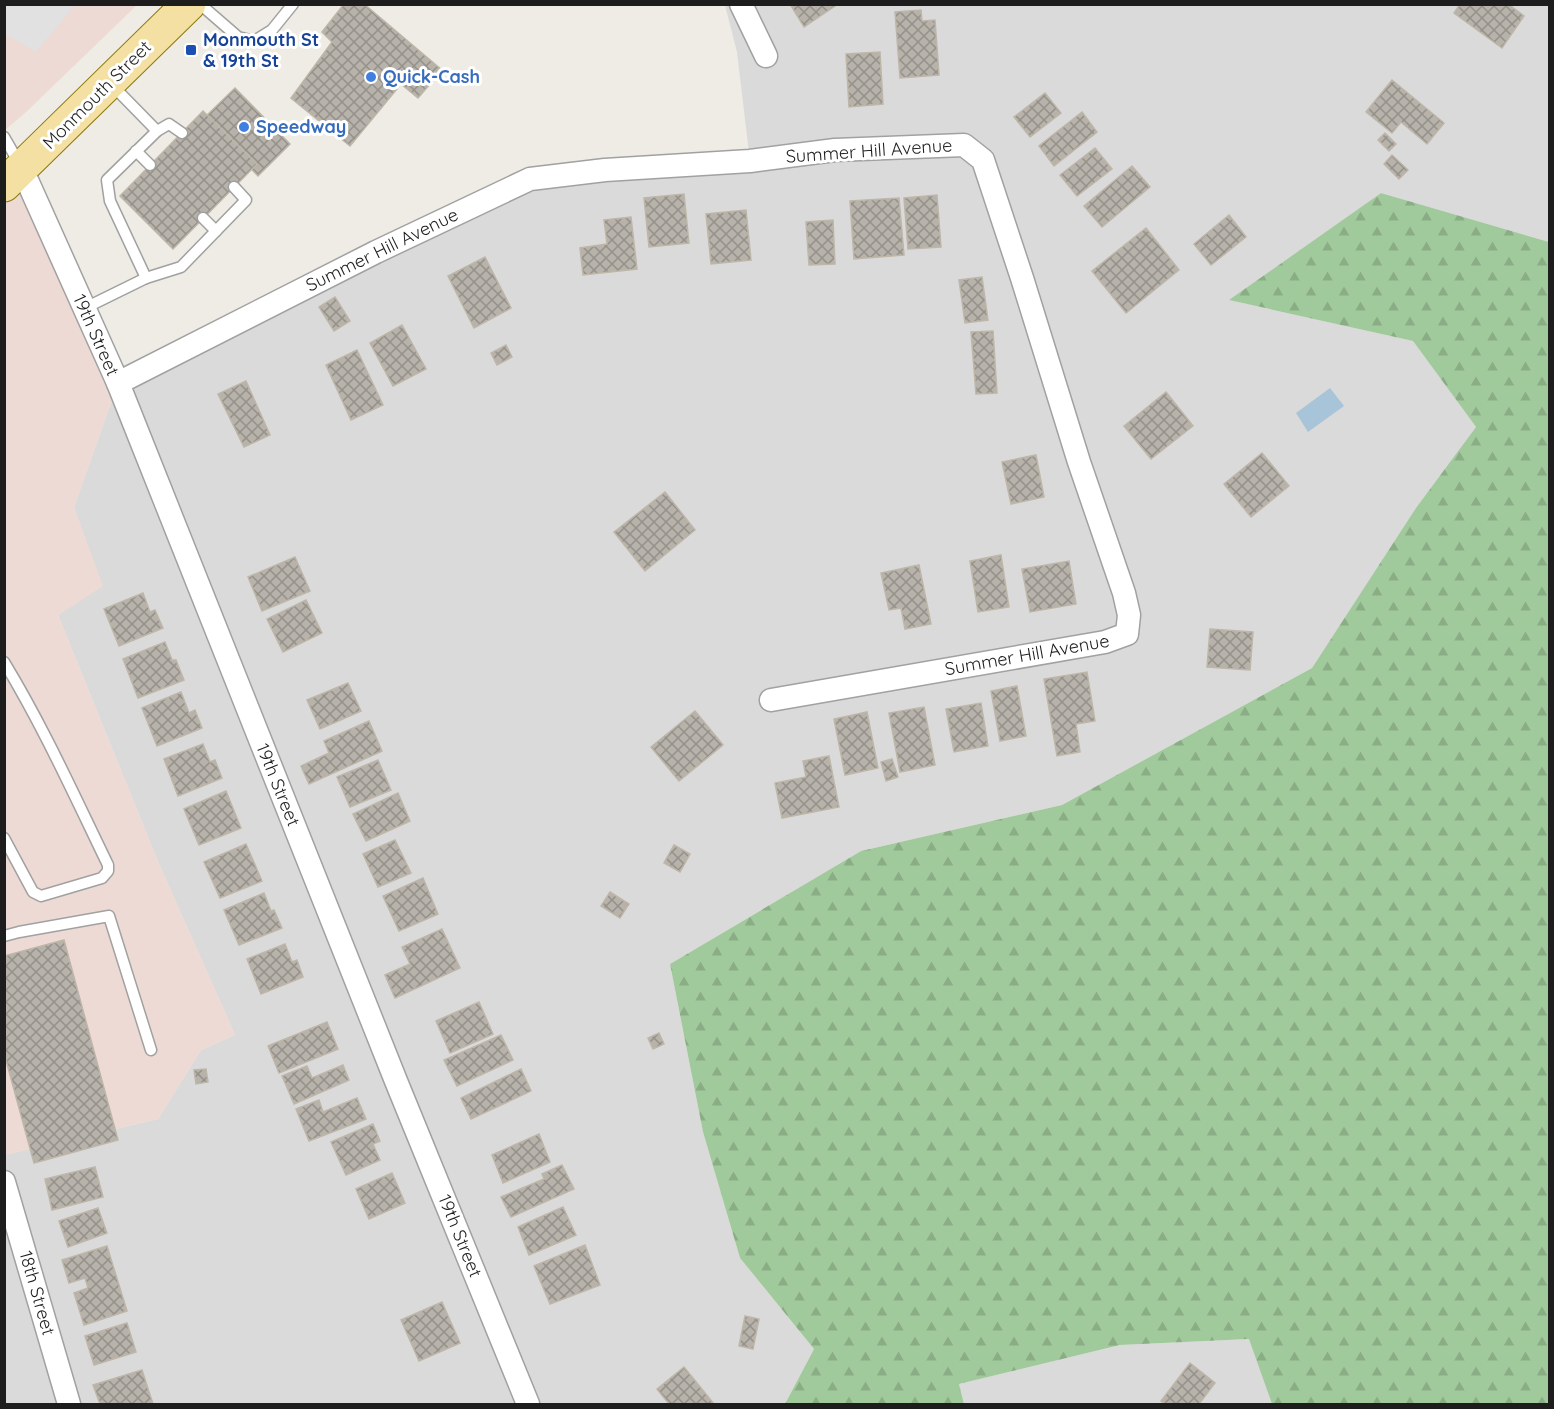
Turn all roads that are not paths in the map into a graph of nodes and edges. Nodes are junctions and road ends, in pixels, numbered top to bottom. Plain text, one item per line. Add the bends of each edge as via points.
1 (189, 4) edge
2 (200, 4) edge
3 (293, 4) edge
4 (741, 4) edge
5 (765, 56) dead end
6 (109, 82) junction
7 (157, 131) junction
8 (182, 133) dead end
9 (4, 137) edge
10 (136, 151) junction
11 (150, 165) dead end
12 (13, 177) edge
13 (234, 187) dead end
14 (203, 218) dead end
15 (216, 231) junction
16 (146, 278) junction
17 (85, 308) junction
18 (118, 383) junction
19 (4, 662) edge
20 (771, 700) dead end
21 (4, 838) edge
22 (4, 936) edge
23 (151, 1050) dead end
24 (4, 1182) edge
25 (69, 1404) edge
26 (528, 1404) edge

1 - 6 main road, Monmouth Street
2 - 3 lane via 238,37 254,41 272,30
4 - 5 street
6 - 7 lane
6 - 12 main road, Monmouth Street
7 - 8 lane via 169,124
7 - 10 lane
9 - 12 lane
10 - 11 lane
10 - 16 lane via 107,180 110,201
12 - 17 street, 19th Street
13 - 15 lane via 246,200
14 - 15 lane
15 - 16 lane via 181,267
16 - 17 lane
17 - 18 street, 19th Street
18 - 20 street, Summer Hill Avenue via 530,179 836,150 964,145 983,160 987,170 1124,593 1130,615 1127,634 1105,642
18 - 26 street, 19th Street
19 - 21 lane via 75,796 108,871 102,878 41,896 33,892
22 - 23 lane via 109,916
24 - 25 street, 18th Street

